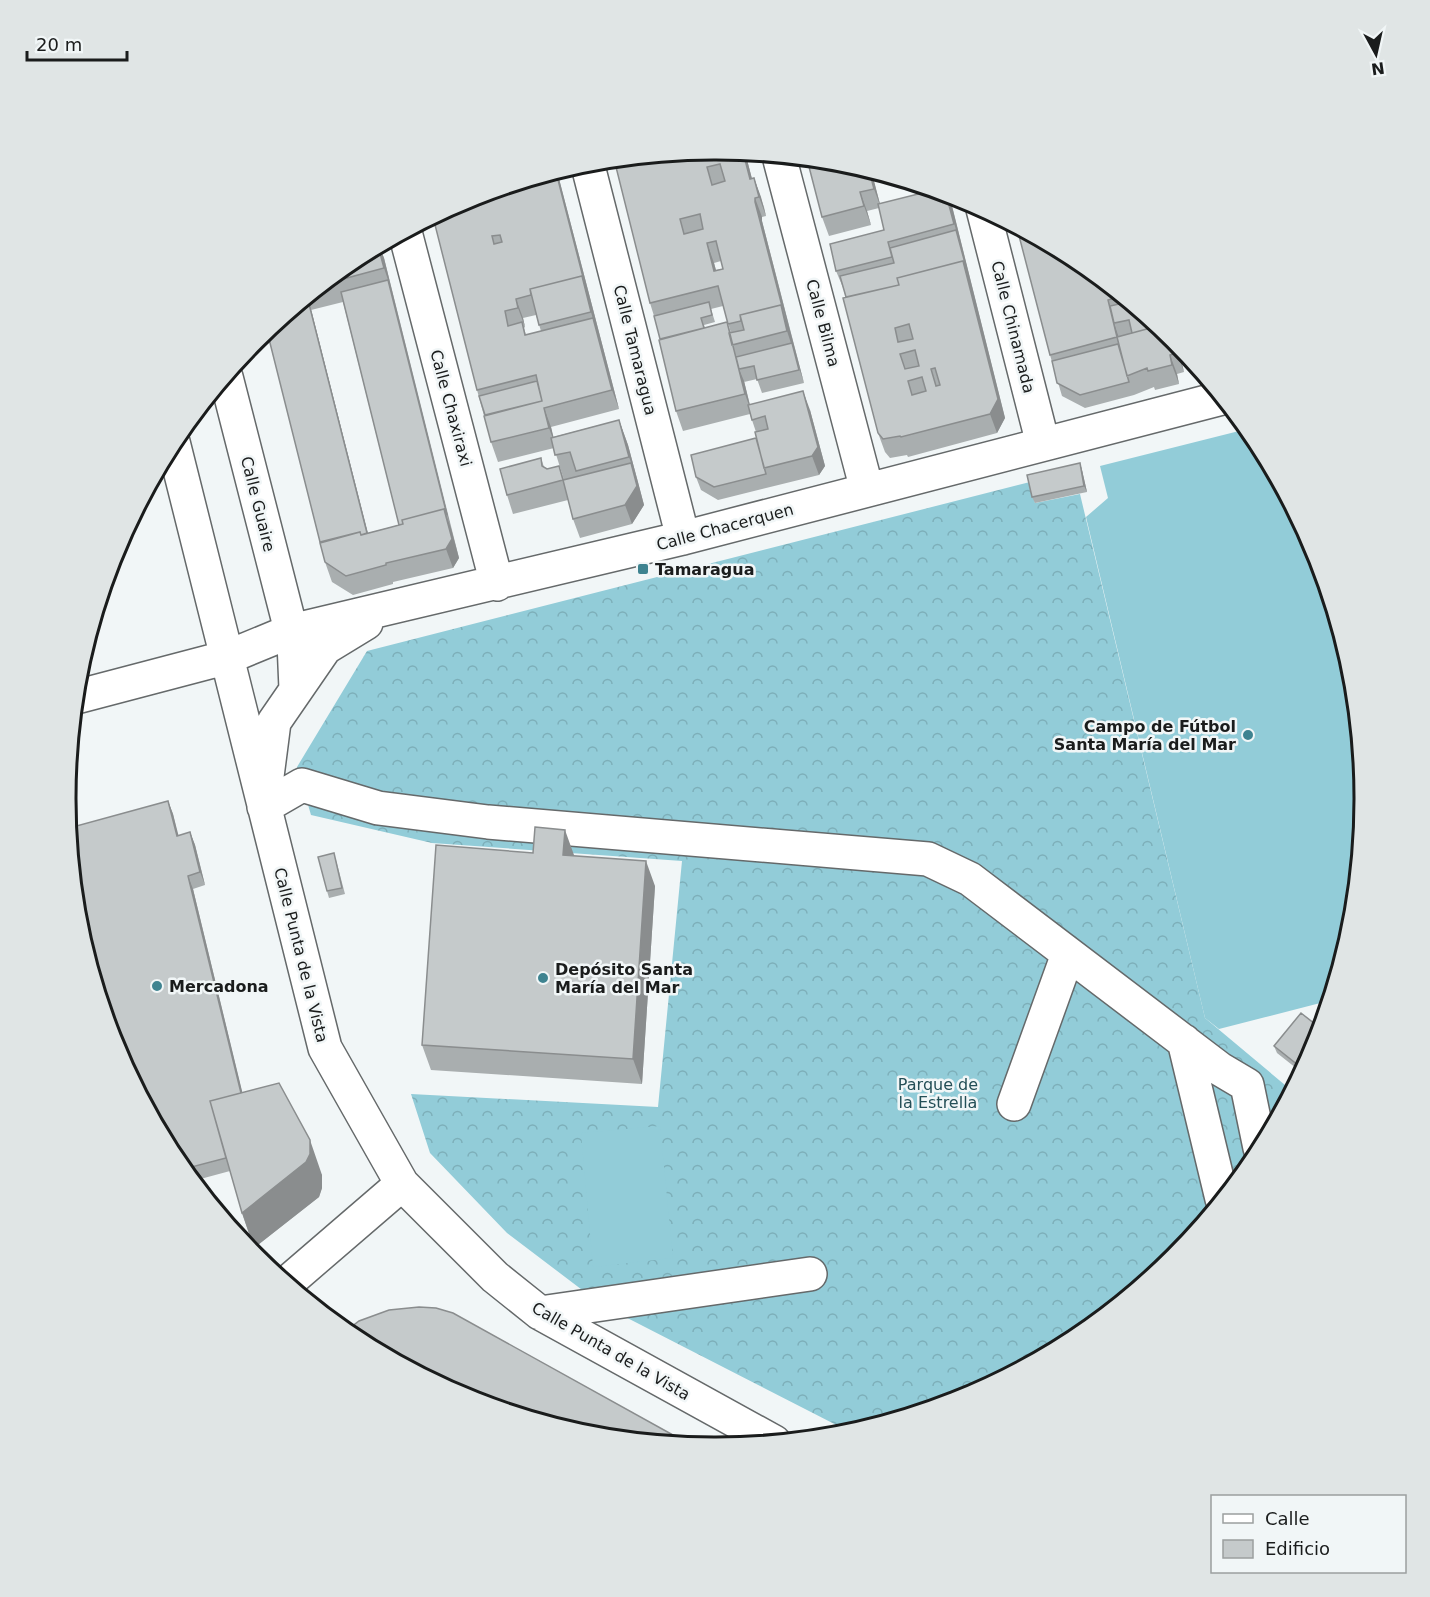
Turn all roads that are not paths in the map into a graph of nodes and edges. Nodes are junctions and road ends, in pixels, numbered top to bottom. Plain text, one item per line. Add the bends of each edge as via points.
1 (781, 163) edge
2 (590, 172) edge
3 (986, 221) edge
4 (407, 240) edge
5 (228, 387) edge
6 (1214, 400) edge
7 (1043, 444) junction
8 (177, 455) edge
9 (867, 490) junction
10 (683, 538) junction
11 (497, 584) junction
12 (386, 609) junction
13 (291, 631) junction
14 (228, 657) junction
15 (296, 689) junction
16 (86, 694) edge
17 (238, 698) junction
18 (264, 807) junction
19 (1068, 954) junction
20 (1184, 1041) junction
21 (1014, 1104) dead end
22 (1256, 1136) edge
23 (1246, 1153) edge
24 (1213, 1162) junction
25 (402, 1184) junction
26 (1220, 1190) edge
27 (810, 1274) dead end
28 (293, 1278) edge
29 (540, 1314) junction
30 (762, 1436) edge

1 - 9 street, Calle Bilma
2 - 10 street, Calle Tamaragua
3 - 7 street, Calle Chinamada
4 - 11 street, Calle Chaxiraxi
5 - 13 street, Calle Guaire
6 - 7 street, Calle Chacerquen
7 - 9 street, Calle Chacerquen
8 - 14 street, Calle Punta de la Vista
9 - 10 street, Calle Chacerquen
10 - 11 street, Calle Chacerquen
11 - 12 street, Calle Chacerquen
12 - 13 street, Calle Chacerquen
12 - 15 street via 326,648
13 - 14 street, Calle Chacerquen
13 - 15 street, Calle Guaire
14 - 16 street, Calle Chacerquen
14 - 17 street, Calle Punta de la Vista
15 - 17 street via 268,702
15 - 18 street via 274,722
17 - 18 street, Calle Punta de la Vista
18 - 19 street via 302,785 378,808 488,822 928,858 970,879
18 - 25 street, Calle Punta de la Vista via 325,1048
19 - 20 street
19 - 21 street
20 - 22 street via 1247,1085
20 - 24 street
23 - 24 street
24 - 26 street
25 - 28 street
25 - 29 street, Calle Punta de la Vista via 495,1277
27 - 29 street
29 - 30 street, Calle Punta de la Vista

